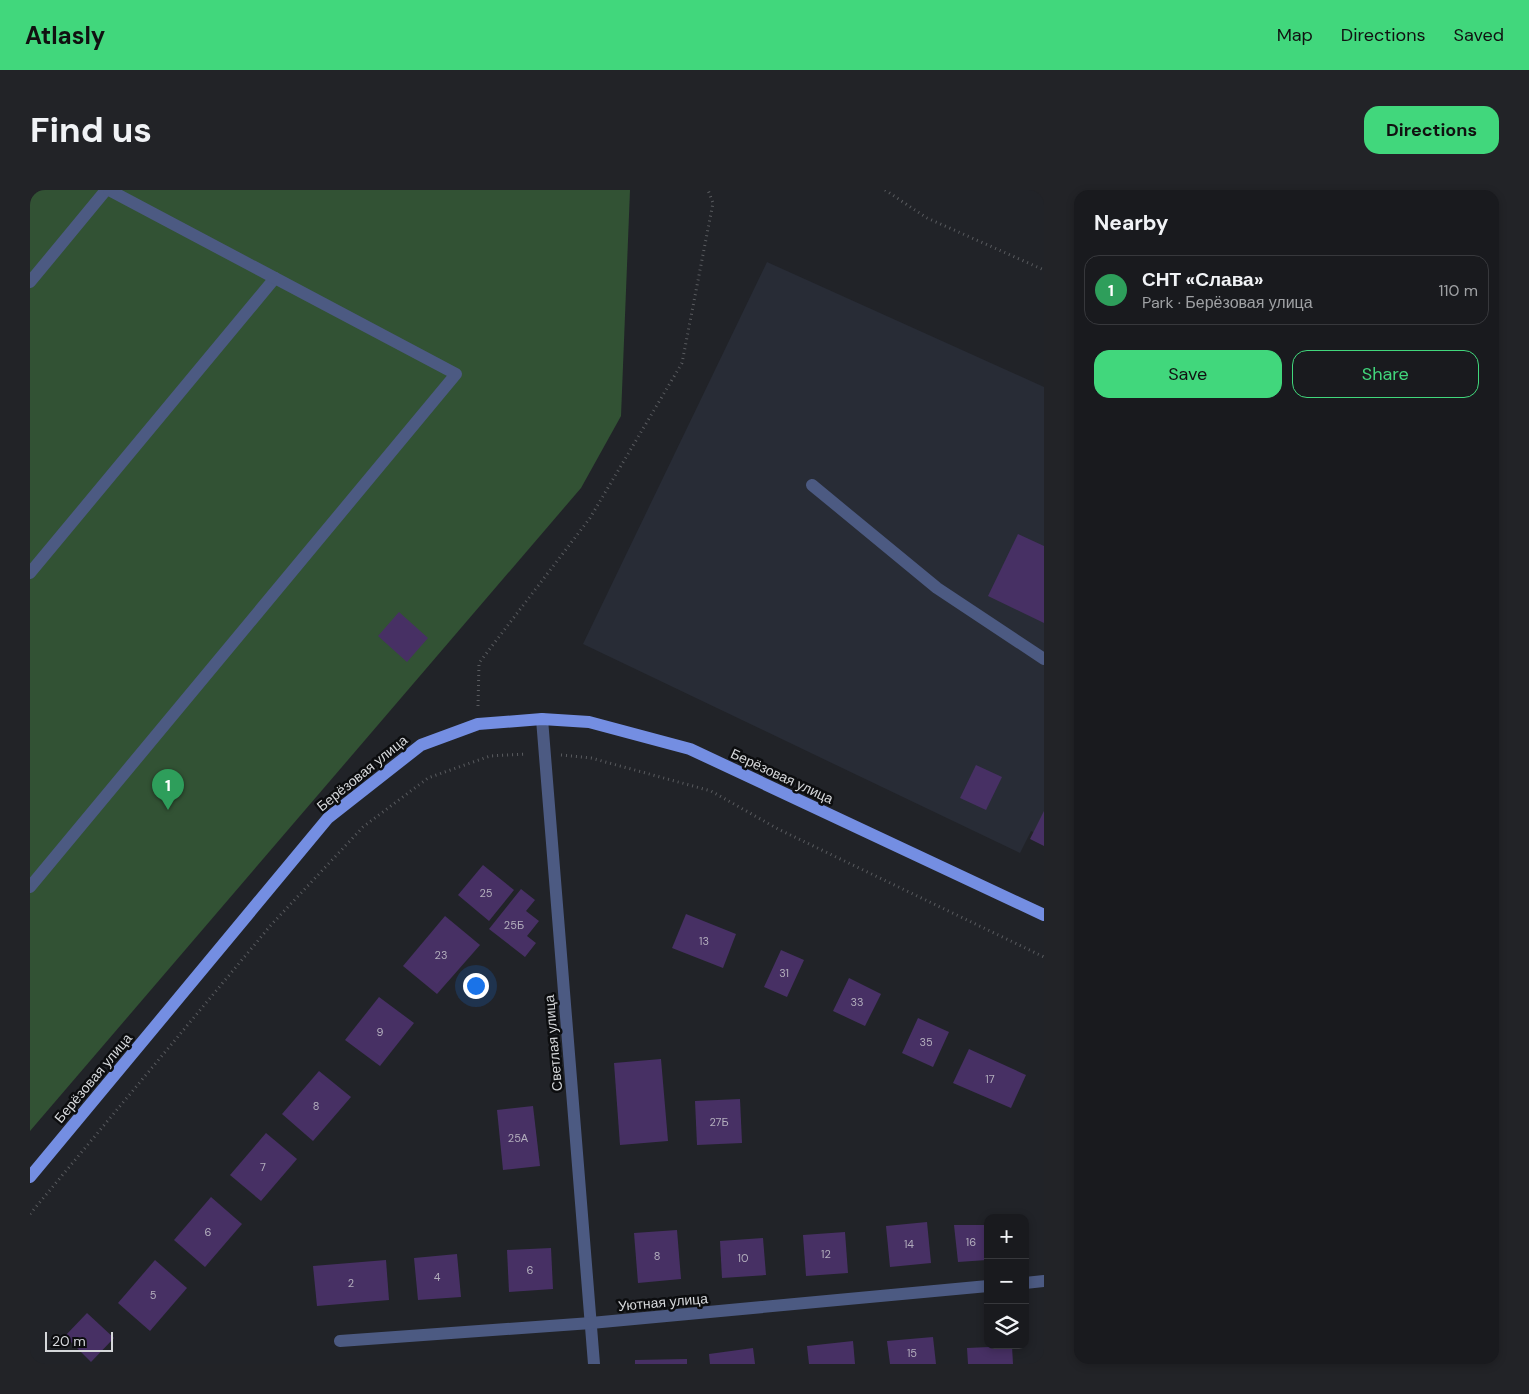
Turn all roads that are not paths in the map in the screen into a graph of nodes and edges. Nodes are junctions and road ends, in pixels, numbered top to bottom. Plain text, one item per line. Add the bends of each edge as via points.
1 (108, 190) edge
2 (275, 278) junction
3 (30, 282) edge
4 (812, 485) dead end
5 (30, 573) edge
6 (1044, 659) edge
7 (542, 719) junction
8 (30, 887) edge
9 (1044, 915) edge
10 (30, 1178) edge
11 (1044, 1281) edge
12 (1029, 1283) edge
13 (984, 1286) edge
14 (591, 1323) junction
15 (340, 1341) dead end
16 (594, 1364) edge

1 - 2 street
1 - 3 street
2 - 5 street
2 - 8 street via 456,374
4 - 6 street via 937,588
7 - 9 main road, Берёзовая улица via 589,722 690,749
7 - 10 main road, Берёзовая улица via 478,724 421,746 328,818
7 - 14 street, Светлая улица
11 - 12 street
13 - 14 street, Уютная улица
14 - 15 street, Уютная улица
14 - 16 street, Светлая улица

